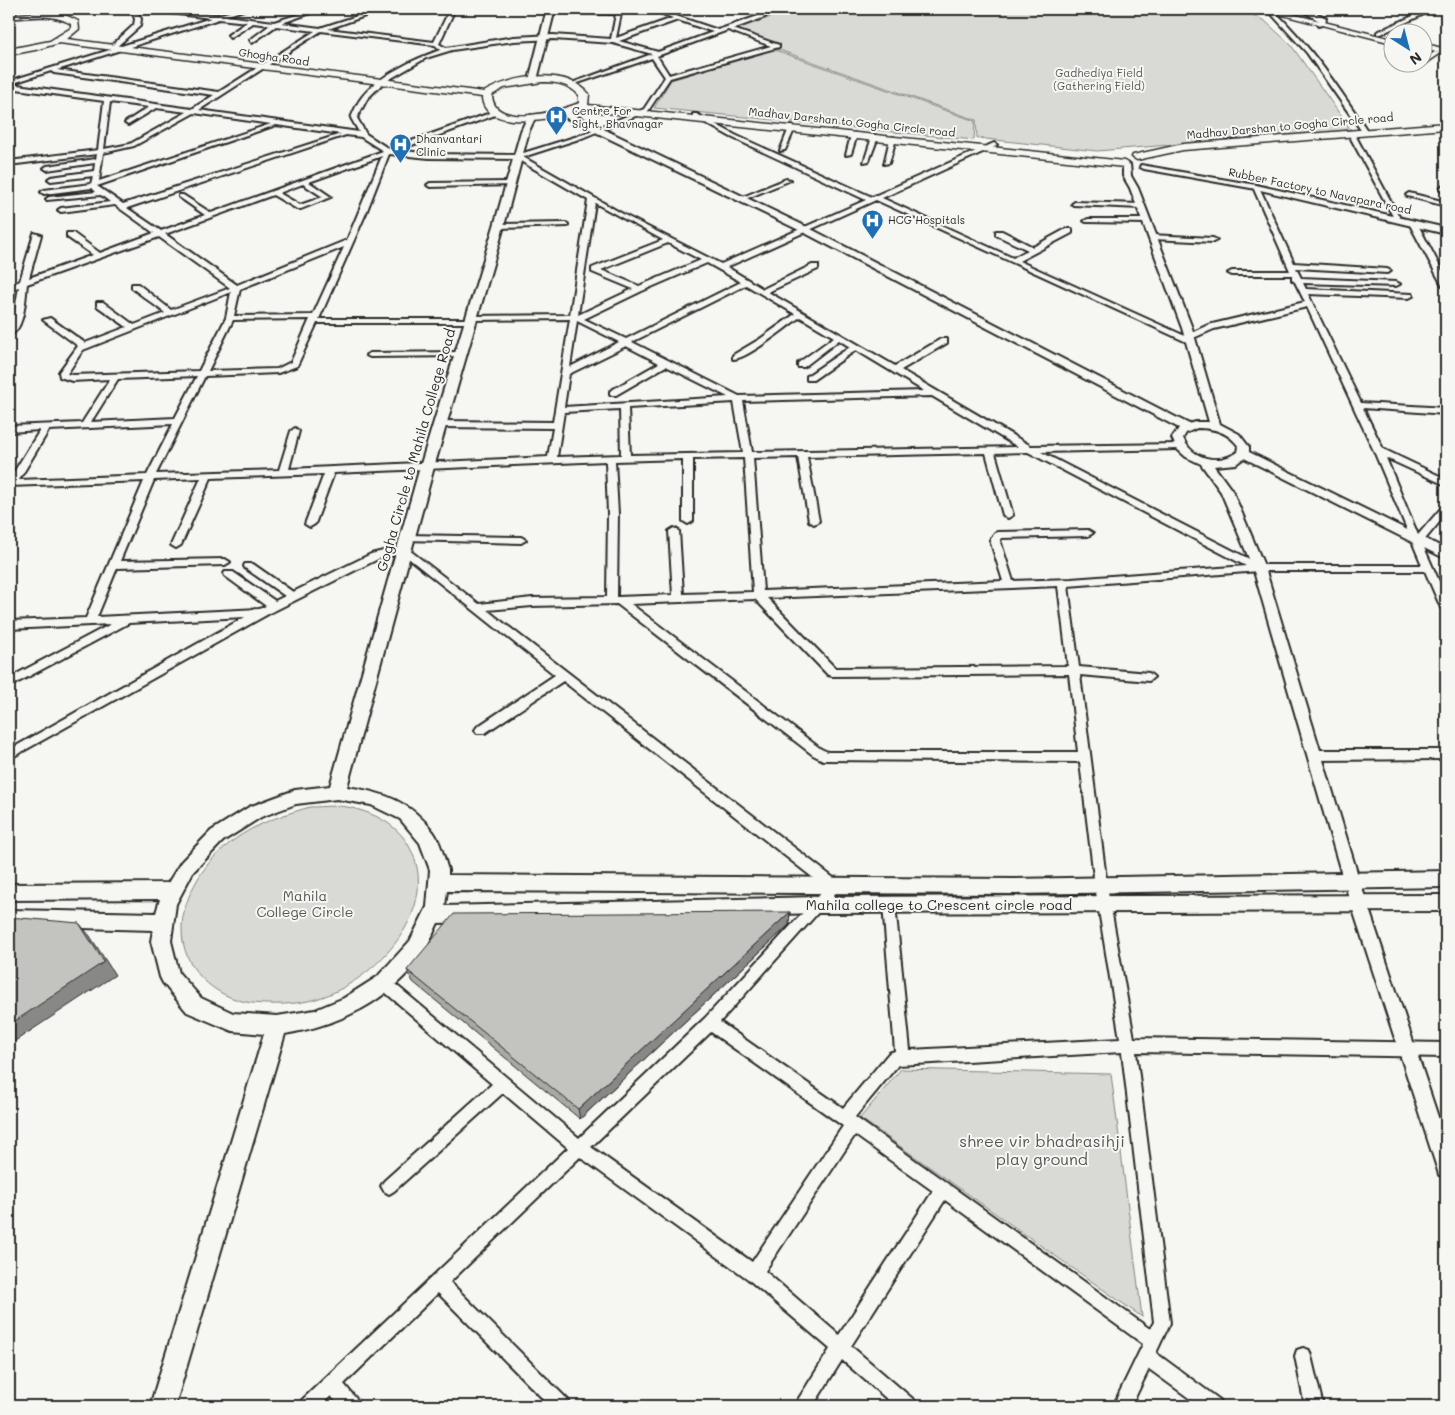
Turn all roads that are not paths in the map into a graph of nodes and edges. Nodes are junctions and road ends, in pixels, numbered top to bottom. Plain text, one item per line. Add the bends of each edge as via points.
1 (58, 9) edge
2 (133, 9) edge
3 (153, 9) edge
4 (244, 9) edge
5 (320, 9) edge
6 (382, 9) edge
7 (453, 9) edge
8 (551, 9) edge
9 (560, 9) edge
10 (651, 9) edge
11 (762, 9) edge
12 (1263, 9) edge
13 (1297, 9) edge
14 (1304, 9) edge
15 (1403, 9) edge
16 (1432, 9) edge
17 (172, 10) edge
18 (1272, 10) edge
19 (620, 11) edge
20 (576, 12) dead end
21 (45, 14) junction
22 (1416, 15) junction
23 (219, 16) junction
24 (9, 17) edge
25 (678, 18) junction
26 (253, 21) junction
27 (1318, 21) junction
28 (275, 24) junction
29 (729, 29) junction
30 (320, 30) junction
31 (718, 32) junction
32 (1379, 34) junction
33 (1382, 35) edge
34 (230, 36) dead end
35 (543, 37) junction
36 (553, 37) junction
37 (1382, 39) edge
38 (59, 40) junction
39 (252, 41) dead end
40 (613, 41) junction
41 (436, 44) junction
42 (113, 47) junction
43 (123, 48) junction
44 (444, 50) junction
45 (9, 52) edge
46 (1442, 52) edge
47 (656, 55) junction
48 (1446, 56) edge
49 (263, 66) junction
50 (49, 70) junction
51 (668, 77) junction
52 (538, 79) junction
53 (381, 82) junction
54 (9, 84) edge
55 (574, 84) junction
56 (220, 94) junction
57 (486, 95) junction
58 (107, 100) junction
59 (581, 105) junction
60 (155, 106) junction
61 (193, 111) junction
62 (643, 112) junction
63 (496, 113) junction
64 (563, 113) junction
65 (699, 117) junction
66 (532, 118) junction
67 (128, 123) dead end
68 (277, 124) junction
69 (1446, 126) edge
70 (792, 128) junction
71 (597, 130) junction
72 (1446, 130) edge
73 (1365, 132) junction
74 (347, 133) junction
75 (854, 135) junction
76 (1352, 135) junction
77 (363, 136) junction
78 (875, 137) junction
79 (892, 139) junction
80 (990, 147) junction
81 (782, 150) dead end
82 (387, 151) junction
83 (101, 152) junction
84 (848, 154) dead end
85 (518, 157) junction
86 (99, 161) junction
87 (866, 161) dead end
88 (9, 163) edge
89 (886, 163) dead end
90 (1136, 163) junction
91 (47, 168) dead end
92 (97, 173) junction
93 (51, 179) dead end
94 (788, 180) dead end
95 (304, 182) junction
96 (510, 184) junction
97 (94, 185) junction
98 (430, 185) dead end
99 (1256, 187) junction
100 (44, 192) dead end
101 (102, 193) junction
102 (274, 193) junction
103 (1409, 195) dead end
104 (181, 196) dead end
105 (49, 199) dead end
106 (592, 199) junction
107 (742, 199) junction
108 (875, 199) junction
109 (1076, 204) dead end
110 (1446, 204) edge
111 (119, 205) junction
112 (1141, 206) junction
113 (61, 210) dead end
114 (211, 216) junction
115 (1398, 220) junction
116 (1088, 221) dead end
117 (1147, 221) junction
118 (1413, 223) junction
119 (566, 225) dead end
120 (499, 226) junction
121 (806, 230) junction
122 (1446, 230) edge
123 (1069, 231) dead end
124 (999, 233) dead end
125 (159, 234) junction
126 (37, 235) dead end
127 (70, 235) dead end
128 (1153, 237) junction
129 (668, 240) junction
130 (1213, 240) dead end
131 (349, 242) junction
132 (1033, 250) junction
133 (99, 256) junction
134 (708, 260) junction
135 (1013, 261) junction
136 (721, 267) junction
137 (814, 267) dead end
138 (1387, 271) dead end
139 (1232, 273) dead end
140 (1293, 273) junction
141 (24, 282) junction
142 (746, 282) junction
143 (1396, 284) dead end
144 (1446, 285) edge
145 (135, 286) dead end
146 (9, 288) edge
147 (236, 288) junction
148 (639, 289) junction
149 (1302, 291) junction
150 (762, 292) junction
151 (1409, 296) dead end
152 (100, 304) dead end
153 (1308, 304) junction
154 (170, 313) junction
155 (800, 314) junction
156 (577, 317) junction
157 (230, 318) junction
158 (314, 319) junction
159 (470, 319) junction
160 (47, 320) dead end
161 (133, 328) junction
162 (9, 334) edge
163 (838, 337) junction
164 (1190, 340) junction
165 (944, 341) dead end
166 (627, 343) junction
167 (84, 346) junction
168 (855, 347) junction
169 (460, 354) junction
170 (370, 355) dead end
171 (736, 357) dead end
172 (666, 362) junction
173 (800, 365) dead end
174 (894, 370) junction
175 (567, 372) junction
176 (202, 373) junction
177 (116, 376) junction
178 (810, 378) dead end
179 (613, 393) dead end
180 (933, 393) junction
181 (1206, 398) junction
182 (738, 399) junction
183 (1357, 405) junction
184 (624, 406) junction
185 (560, 410) junction
186 (1446, 411) edge
187 (178, 421) junction
188 (440, 424) junction
189 (85, 425) junction
190 (558, 426) junction
191 (1215, 426) junction
192 (46, 427) junction
193 (9, 429) edge
194 (1186, 429) junction
195 (295, 431) dead end
196 (1179, 446) junction
197 (1027, 448) junction
198 (989, 449) junction
199 (1379, 451) junction
200 (802, 454) junction
201 (748, 455) junction
202 (688, 456) junction
203 (610, 458) junction
204 (626, 458) junction
205 (1235, 459) junction
206 (552, 460) junction
207 (1205, 461) junction
208 (427, 467) junction
209 (330, 471) junction
210 (283, 473) junction
211 (207, 476) junction
212 (150, 478) junction
213 (1446, 482) edge
214 (10, 483) edge
215 (1227, 492) junction
216 (1446, 508) edge
217 (1008, 516) dead end
218 (688, 521) dead end
219 (814, 521) dead end
220 (310, 524) dead end
221 (674, 531) dead end
222 (1088, 533) dead end
223 (521, 540) dead end
224 (1417, 540) junction
225 (406, 543) junction
226 (176, 545) dead end
227 (1445, 551) edge
228 (225, 562) dead end
229 (114, 565) junction
230 (248, 566) dead end
231 (1258, 568) junction
232 (1428, 568) junction
233 (229, 574) dead end
234 (1079, 582) junction
235 (1009, 585) junction
236 (758, 595) junction
237 (293, 597) junction
238 (678, 599) junction
239 (616, 601) junction
240 (274, 606) junction
241 (476, 608) junction
242 (1446, 608) edge
243 (261, 613) junction
244 (129, 619) junction
245 (90, 621) junction
246 (9, 625) edge
247 (1074, 670) junction
248 (563, 675) junction
249 (1149, 677) dead end
250 (9, 683) edge
251 (481, 730) dead end
252 (9, 755) edge
253 (1314, 755) junction
254 (1446, 755) edge
255 (1084, 758) junction
256 (336, 792) junction
257 (1351, 879) junction
258 (1446, 879) edge
259 (438, 883) junction
260 (1101, 886) junction
261 (835, 887) junction
262 (174, 891) junction
263 (9, 892) edge
264 (818, 904) junction
265 (1446, 904) edge
266 (889, 905) junction
267 (1104, 905) junction
268 (1360, 905) junction
269 (432, 915) junction
270 (9, 918) edge
271 (164, 922) junction
272 (384, 983) junction
273 (710, 1023) junction
274 (277, 1026) junction
275 (1128, 1044) junction
276 (1407, 1050) junction
277 (1446, 1050) edge
278 (903, 1057) junction
279 (503, 1084) junction
280 (848, 1122) junction
281 (578, 1147) junction
282 (1446, 1168) edge
283 (389, 1186) dead end
284 (943, 1190) junction
285 (754, 1273) junction
286 (438, 1281) junction
287 (840, 1348) junction
288 (1150, 1349) junction
289 (1303, 1356) dead end
290 (332, 1383) junction
291 (162, 1406) edge
292 (308, 1406) edge
293 (350, 1406) edge
294 (562, 1406) edge
295 (803, 1406) edge
296 (908, 1406) edge
297 (1122, 1406) edge
298 (1214, 1406) edge
299 (1314, 1406) edge

1 - 21 street
2 - 42 street via 138,19 137,26
3 - 17 street
4 - 23 street
5 - 28 street
6 - 30 street
7 - 41 street
8 - 35 main road
9 - 36 main road
10 - 25 street
11 - 29 street via 767,12 763,16
12 - 18 main road
13 - 27 main road
14 - 27 main road
15 - 22 street
16 - 22 street
17 - 23 street
18 - 27 main road
18 - 73 street via 1291,28 1325,71
19 - 20 street
19 - 40 street
21 - 24 main road
21 - 38 main road via 75,23 70,35
22 - 32 street
23 - 26 street
23 - 43 street
25 - 31 street
25 - 40 street
26 - 28 street
26 - 34 street
27 - 32 main road
27 - 37 main road
28 - 30 street
28 - 39 street
29 - 31 street
29 - 51 street via 777,46
30 - 41 street
30 - 49 street
31 - 47 street
32 - 33 main road
35 - 36 street
35 - 44 street
35 - 52 main road
36 - 40 street
36 - 52 main road
38 - 42 main road, Ghogha Road
38 - 45 main road
40 - 47 street
41 - 44 street
42 - 43 main road, Ghogha Road
43 - 49 main road, Ghogha Road
43 - 50 street
44 - 53 street via 424,57
46 - 48 main road
47 - 51 street
47 - 55 street
49 - 53 main road, Ghogha Road
49 - 56 street
50 - 54 street
50 - 56 street
51 - 62 street
52 - 55 main road
52 - 57 main road via 501,86
53 - 57 main road, Ghogha Road
53 - 77 street via 364,98 354,118
54 - 58 street
55 - 59 main road via 584,94
56 - 61 street
57 - 63 main road via 487,107
58 - 60 street
58 - 83 street
59 - 62 main road, Madhav Darshan to Gogha Circle road
59 - 64 main road
60 - 61 street
60 - 67 street
61 - 68 street
61 - 83 street via 132,145
62 - 65 main road, Madhav Darshan to Gogha Circle road
62 - 71 street
63 - 66 main road
63 - 82 street
64 - 66 main road
64 - 71 street
65 - 70 main road, Madhav Darshan to Gogha Circle road
65 - 80 main road, Madhav Darshan to Gogha Circle road
65 - 108 street via 733,136
66 - 85 main road, Gogha Circle to Mahila College Road
68 - 74 street
68 - 97 street
69 - 73 main road, Madhav Darshan to Gogha Circle road
70 - 75 main road, Madhav Darshan to Gogha Circle road
70 - 81 street
71 - 85 street
71 - 107 street
72 - 76 main road
73 - 76 main road, Madhav Darshan to Gogha Circle road
74 - 77 street
74 - 111 street
75 - 78 main road, Madhav Darshan to Gogha Circle road
75 - 84 street
76 - 90 main road, Madhav Darshan to Gogha Circle road via 1195,150
76 - 115 street
77 - 82 street
78 - 79 main road, Madhav Darshan to Gogha Circle road
78 - 87 street
79 - 80 main road, Madhav Darshan to Gogha Circle road
79 - 89 street
80 - 90 main road, Madhav Darshan to Gogha Circle road
80 - 108 street
82 - 85 street via 429,156
82 - 95 street
82 - 131 street
83 - 86 street
83 - 88 street
85 - 96 main road, Gogha Circle to Mahila College Road
85 - 106 street
86 - 91 street
86 - 92 street
90 - 99 street, Rubber Factory to Navapara road
90 - 112 street via 1134,188
92 - 93 street
92 - 97 street
94 - 107 street
95 - 102 street
95 - 102 street via 328,197 299,208
96 - 98 street
96 - 120 main road, Gogha Circle to Mahila College Road
97 - 100 street
97 - 101 street
99 - 115 street, Rubber Factory to Navapara road
99 - 140 street
101 - 105 street
101 - 111 street
102 - 114 street
103 - 110 street
104 - 114 street
106 - 129 street
106 - 156 street
107 - 121 street
108 - 121 street
108 - 135 street
109 - 112 street
111 - 113 street
111 - 125 street
112 - 117 street
114 - 125 street
115 - 118 street, Rubber Factory to Navapara road
116 - 117 street
117 - 128 street
118 - 122 street, Rubber Factory to Navapara road
118 - 144 street
119 - 120 street
120 - 159 main road, Gogha Circle to Mahila College Road
121 - 136 street
121 - 194 street
123 - 132 street
124 - 132 street
125 - 133 street
125 - 147 street
126 - 141 street
127 - 133 street
128 - 130 street
128 - 164 street
129 - 134 street
129 - 148 street via 595,270
131 - 147 street
131 - 158 street
132 - 135 street
133 - 141 street
134 - 136 street
134 - 148 street
135 - 164 street
136 - 142 street
137 - 150 street
138 - 140 street
139 - 140 street
140 - 143 street
140 - 149 street
141 - 146 street
141 - 162 street via 16,326
142 - 150 street
142 - 166 street
145 - 154 street
147 - 154 street
147 - 157 street
148 - 156 street
149 - 151 street
149 - 153 street
150 - 155 street
152 - 161 street
153 - 164 street via 1211,327
153 - 183 street
154 - 161 street
155 - 163 street
155 - 171 street
156 - 159 street
156 - 166 street
156 - 175 street
157 - 158 street
157 - 176 street
158 - 159 street
158 - 176 street via 294,364 289,368
159 - 169 main road, Gogha Circle to Mahila College Road
160 - 167 street
161 - 167 street
163 - 168 street
163 - 173 street
164 - 181 street
165 - 174 street
166 - 172 street
166 - 175 street
167 - 177 street via 76,350 63,375 72,378
168 - 174 street
168 - 178 street
169 - 170 street
169 - 188 main road, Gogha Circle to Mahila College Road
172 - 179 street
172 - 182 street
174 - 180 street
175 - 185 street
176 - 177 street
176 - 187 street
177 - 189 street
180 - 182 street
180 - 197 street
181 - 191 street
181 - 194 street
182 - 184 street
182 - 201 street
183 - 186 street
183 - 199 street
184 - 185 street
184 - 204 street
185 - 190 street
187 - 189 street
187 - 212 street
188 - 190 street
188 - 208 main road, Gogha Circle to Mahila College Road
189 - 192 street
190 - 206 street
191 - 194 street
191 - 205 street via 1234,434 1244,447
192 - 193 street
192 - 214 street
194 - 196 street via 1177,440
195 - 210 street
196 - 197 street
196 - 207 street
197 - 198 street
197 - 231 street
198 - 200 street
198 - 217 street
199 - 213 street
199 - 224 street
200 - 201 street
200 - 219 street
201 - 202 street
201 - 236 street
202 - 204 street
202 - 218 street
203 - 204 street
203 - 206 street
203 - 239 street
205 - 207 street
205 - 215 street
205 - 224 street via 1299,482
206 - 208 street
207 - 215 street
208 - 209 street
208 - 225 main road, Gogha Circle to Mahila College Road
209 - 210 street
209 - 220 street
210 - 211 street
211 - 212 street
211 - 226 street
212 - 214 street
212 - 229 street
215 - 231 street
216 - 224 street
221 - 238 street
222 - 235 street via 998,535 995,540
223 - 225 street
224 - 227 street
224 - 232 street
225 - 237 street
225 - 241 street
225 - 256 main road, Gogha Circle to Mahila College Road
228 - 229 street
229 - 245 street
230 - 237 street
231 - 232 street
231 - 234 street
231 - 253 street
232 - 242 street
233 - 240 street
234 - 235 street
234 - 247 street via 1063,583
235 - 236 street
236 - 238 street
236 - 247 street via 832,672
237 - 240 street
238 - 239 street
239 - 241 street via 532,602
239 - 255 street via 827,757
240 - 243 street
241 - 248 street
243 - 244 street
243 - 252 street
244 - 245 street
244 - 250 street
245 - 246 street
247 - 249 street
247 - 255 street
248 - 251 street
248 - 261 street
253 - 254 street
253 - 257 street
255 - 260 street
256 - 259 main road via 374,798 406,814 428,838 439,870
256 - 262 main road via 296,797 255,812 217,836 187,867
257 - 258 main road, Mahila college to Crescent circle road
257 - 260 main road, Mahila college to Crescent circle road
257 - 268 street
259 - 261 main road, Mahila college to Crescent circle road
259 - 269 main road
260 - 261 main road, Mahila college to Crescent circle road
260 - 267 street
261 - 264 street
262 - 263 main road
262 - 271 main road
264 - 266 main road, Mahila college to Crescent circle road
264 - 269 main road, Mahila college to Crescent circle road
264 - 273 street
265 - 268 main road, Mahila college to Crescent circle road
266 - 267 main road, Mahila college to Crescent circle road
266 - 278 street
267 - 268 main road, Mahila college to Crescent circle road
267 - 275 street
268 - 276 street
269 - 272 main road via 417,947
270 - 271 main road
271 - 274 main road via 161,941 170,977 194,1005 232,1022
272 - 274 main road via 342,1008 315,1019
272 - 279 street
273 - 280 street
273 - 281 street
274 - 291 main road
275 - 276 street
275 - 278 street
275 - 288 street via 1162,1323
276 - 277 street
276 - 282 street
278 - 280 street via 894,1058
279 - 281 street
279 - 283 street
280 - 284 street
280 - 285 street
281 - 285 street
281 - 286 street
284 - 287 street
284 - 288 street
285 - 287 street
286 - 290 street
286 - 294 street
287 - 295 street
287 - 296 street
288 - 297 street
288 - 298 street
289 - 299 street
290 - 292 street
290 - 293 street

